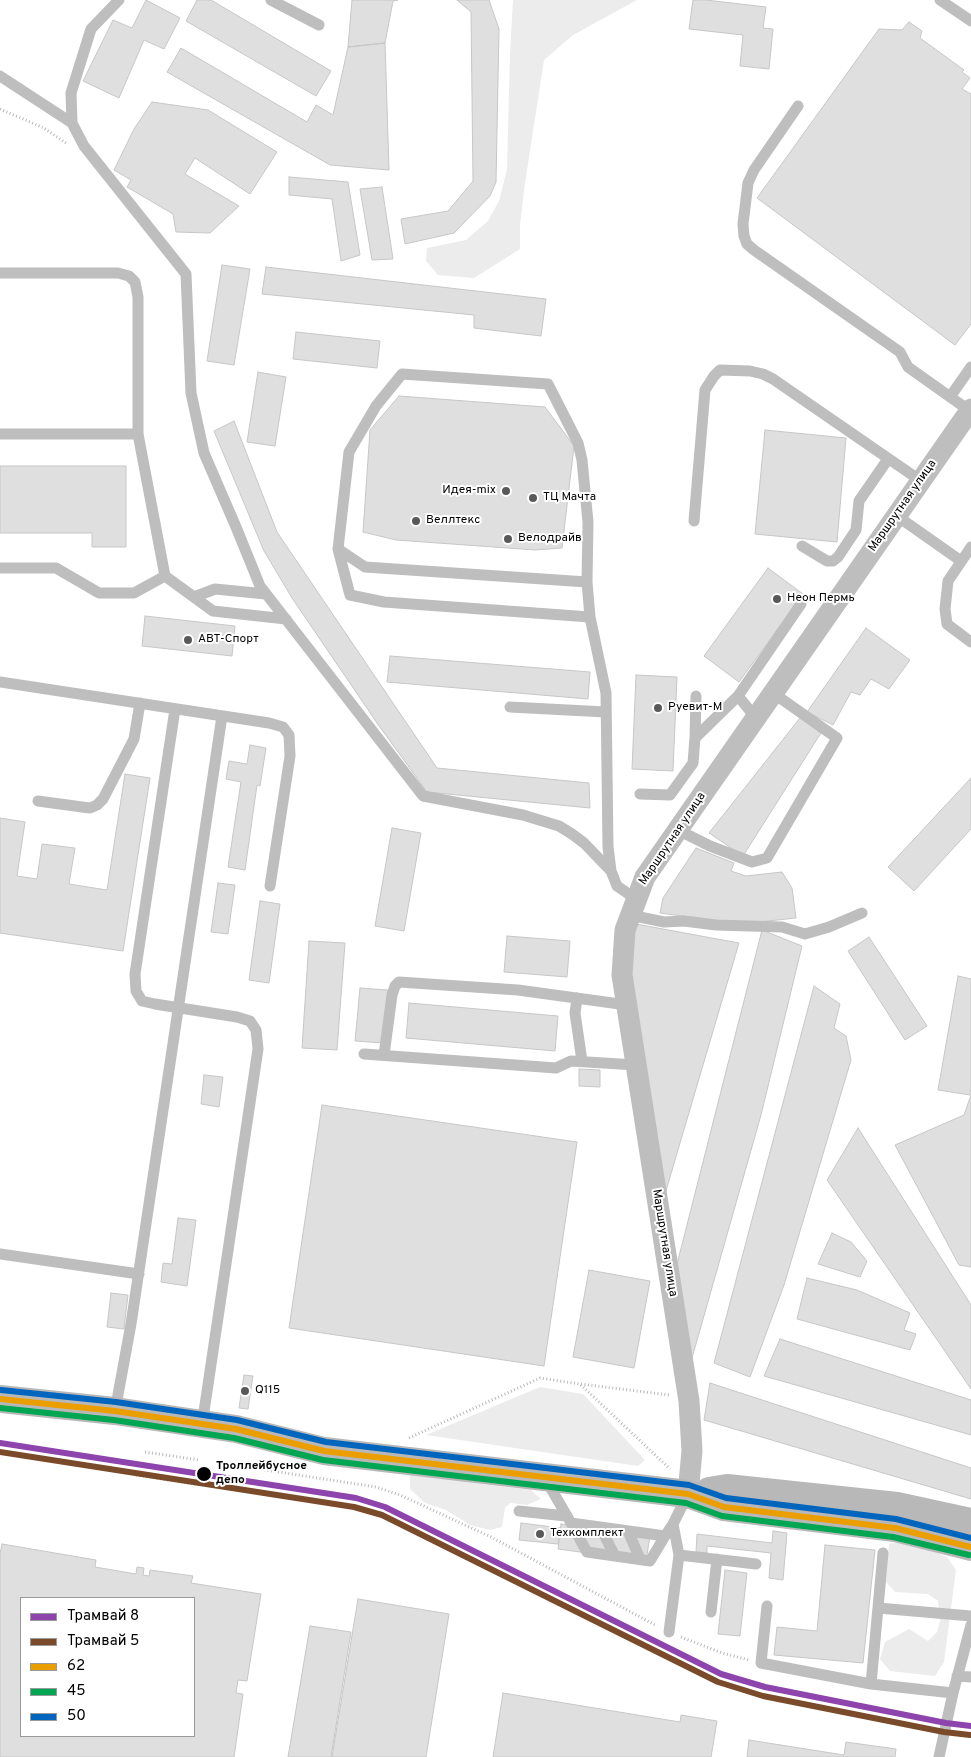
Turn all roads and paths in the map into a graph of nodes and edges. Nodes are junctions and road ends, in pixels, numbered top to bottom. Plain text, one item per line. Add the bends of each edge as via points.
1 (119, 0) edge
2 (271, 0) edge
3 (940, 0) edge
4 (971, 21) edge
5 (319, 25) dead end
6 (0, 76) edge
7 (798, 106) dead end
8 (0, 108) edge
9 (72, 123) junction
10 (44, 128) dead end
11 (0, 273) edge
12 (971, 366) edge
13 (950, 397) junction
14 (970, 410) edge
15 (0, 434) edge
16 (138, 434) junction
17 (888, 459) junction
18 (921, 481) junction
19 (897, 516) junction
20 (694, 520) dead end
21 (802, 546) dead end
22 (971, 548) edge
23 (338, 549) junction
24 (961, 561) junction
25 (0, 568) edge
26 (165, 576) junction
27 (587, 582) junction
28 (266, 594) junction
29 (194, 597) junction
30 (801, 604) dead end
31 (590, 617) junction
32 (286, 619) junction
33 (971, 642) edge
34 (0, 682) edge
35 (773, 693) junction
36 (696, 696) dead end
37 (738, 696) junction
38 (140, 703) junction
39 (510, 708) dead end
40 (175, 709) junction
41 (606, 712) junction
42 (222, 716) junction
43 (756, 718) junction
44 (694, 738) junction
45 (640, 794) dead end
46 (38, 801) dead end
47 (678, 830) junction
48 (611, 870) junction
49 (270, 886) dead end
50 (633, 907) junction
51 (862, 913) dead end
52 (577, 998) junction
53 (627, 1005) junction
54 (177, 1008) junction
55 (364, 1054) dead end
56 (384, 1055) junction
57 (582, 1061) junction
58 (636, 1065) junction
59 (0, 1254) edge
60 (139, 1274) junction
61 (580, 1384) junction
62 (671, 1395) dead end
63 (0, 1399) edge
64 (115, 1411) junction
65 (202, 1425) junction
66 (401, 1441) dead end
67 (145, 1452) dead end
68 (199, 1460) dead end
69 (233, 1465) dead end
70 (672, 1472) dead end
71 (136, 1476) dead end
72 (545, 1478) junction
73 (201, 1485) dead end
74 (688, 1494) junction
75 (519, 1511) dead end
76 (569, 1520) junction
77 (971, 1522) edge
78 (673, 1524) junction
79 (600, 1527) junction
80 (628, 1531) junction
81 (665, 1536) junction
82 (971, 1547) edge
83 (882, 1553) dead end
84 (679, 1555) junction
85 (615, 1556) junction
86 (640, 1559) junction
87 (716, 1559) junction
88 (756, 1564) dead end
89 (767, 1606) dead end
90 (878, 1608) junction
91 (711, 1612) dead end
92 (971, 1616) edge
93 (971, 1625) edge
94 (669, 1632) junction
95 (761, 1663) junction
96 (957, 1676) junction
97 (971, 1677) edge
98 (871, 1684) junction
99 (953, 1693) junction
100 (939, 1757) edge

1 - 9 lane via 91,29 71,93
2 - 5 lane
3 - 4 lane
6 - 9 lane
7 - 13 lane via 748,183 743,224 747,244 900,352 908,367
8 - 10 path
9 - 28 lane via 84,146 186,274 191,394 204,453
11 - 16 lane via 118,273 136,282
12 - 13 lane
13 - 14 lane
14 - 18 street, Маршрутная улица
15 - 16 lane
16 - 26 lane
17 - 18 lane
17 - 20 lane via 773,379 750,371 720,370 705,390
17 - 21 lane via 859,501 856,530 838,557 827,561
18 - 19 street, Маршрутная улица
19 - 24 lane
19 - 35 street, Маршрутная улица
22 - 24 lane
23 - 27 lane via 365,567
23 - 27 lane via 349,452 376,406 402,374 548,384 578,443 582,460 588,522
23 - 31 lane via 350,595 384,602
24 - 33 lane via 948,581 945,618 947,624
25 - 26 lane via 56,568 99,593 134,594
26 - 29 lane
27 - 31 lane
28 - 29 lane via 215,589
28 - 32 lane
29 - 32 lane via 213,611
30 - 37 lane
31 - 41 lane via 606,693
32 - 48 lane via 423,796 550,822 578,838
34 - 38 lane
35 - 43 street, Маршрутная улица
35 - 47 lane via 837,738 767,858 752,862
36 - 44 lane
37 - 43 lane
37 - 44 lane
38 - 40 lane
38 - 46 lane via 134,739 97,805 90,808
39 - 41 lane
40 - 42 lane
40 - 54 lane via 135,974 136,991 142,1001
41 - 48 lane
42 - 49 lane via 269,723 283,727 289,735 290,756
42 - 54 lane
43 - 47 street, Маршрутная улица
44 - 45 lane via 693,763 670,795
47 - 50 street, Маршрутная улица via 645,877
48 - 50 lane via 617,886
50 - 51 lane via 664,922 782,927 805,934
50 - 53 street, Маршрутная улица via 625,930 622,975
52 - 53 lane
52 - 56 lane via 518,990 399,982 392,995
52 - 57 lane via 574,1013
53 - 58 street, Маршрутная улица
54 - 60 lane
54 - 65 lane via 250,1021 256,1030 258,1049
55 - 56 lane
56 - 57 lane via 556,1068 571,1060
57 - 58 lane
58 - 74 street, Маршрутная улица via 689,1401 692,1451
59 - 60 lane
60 - 64 lane
61 - 62 path
61 - 66 path via 540,1378
61 - 70 path
63 - 64 main road
64 - 65 main road
65 - 72 main road via 236,1429 324,1451
67 - 68 path
69 - 94 path via 376,1487 400,1495 491,1537
71 - 73 path
72 - 74 main road
72 - 76 lane
74 - 77 main road via 727,1488 897,1506
74 - 78 lane
74 - 82 main road via 724,1507 895,1528
75 - 76 lane
76 - 79 lane
76 - 85 lane via 587,1552
78 - 81 lane
78 - 84 lane
79 - 80 lane
79 - 85 lane
80 - 81 lane
80 - 86 lane
81 - 86 lane via 650,1561
83 - 90 lane
84 - 87 lane
84 - 94 lane
85 - 86 lane
87 - 88 lane
87 - 91 lane
89 - 95 lane
90 - 92 lane
90 - 98 lane
93 - 96 lane
94 - 95 path via 722,1653
95 - 98 lane
96 - 97 lane
96 - 99 lane
98 - 99 lane
99 - 100 lane

